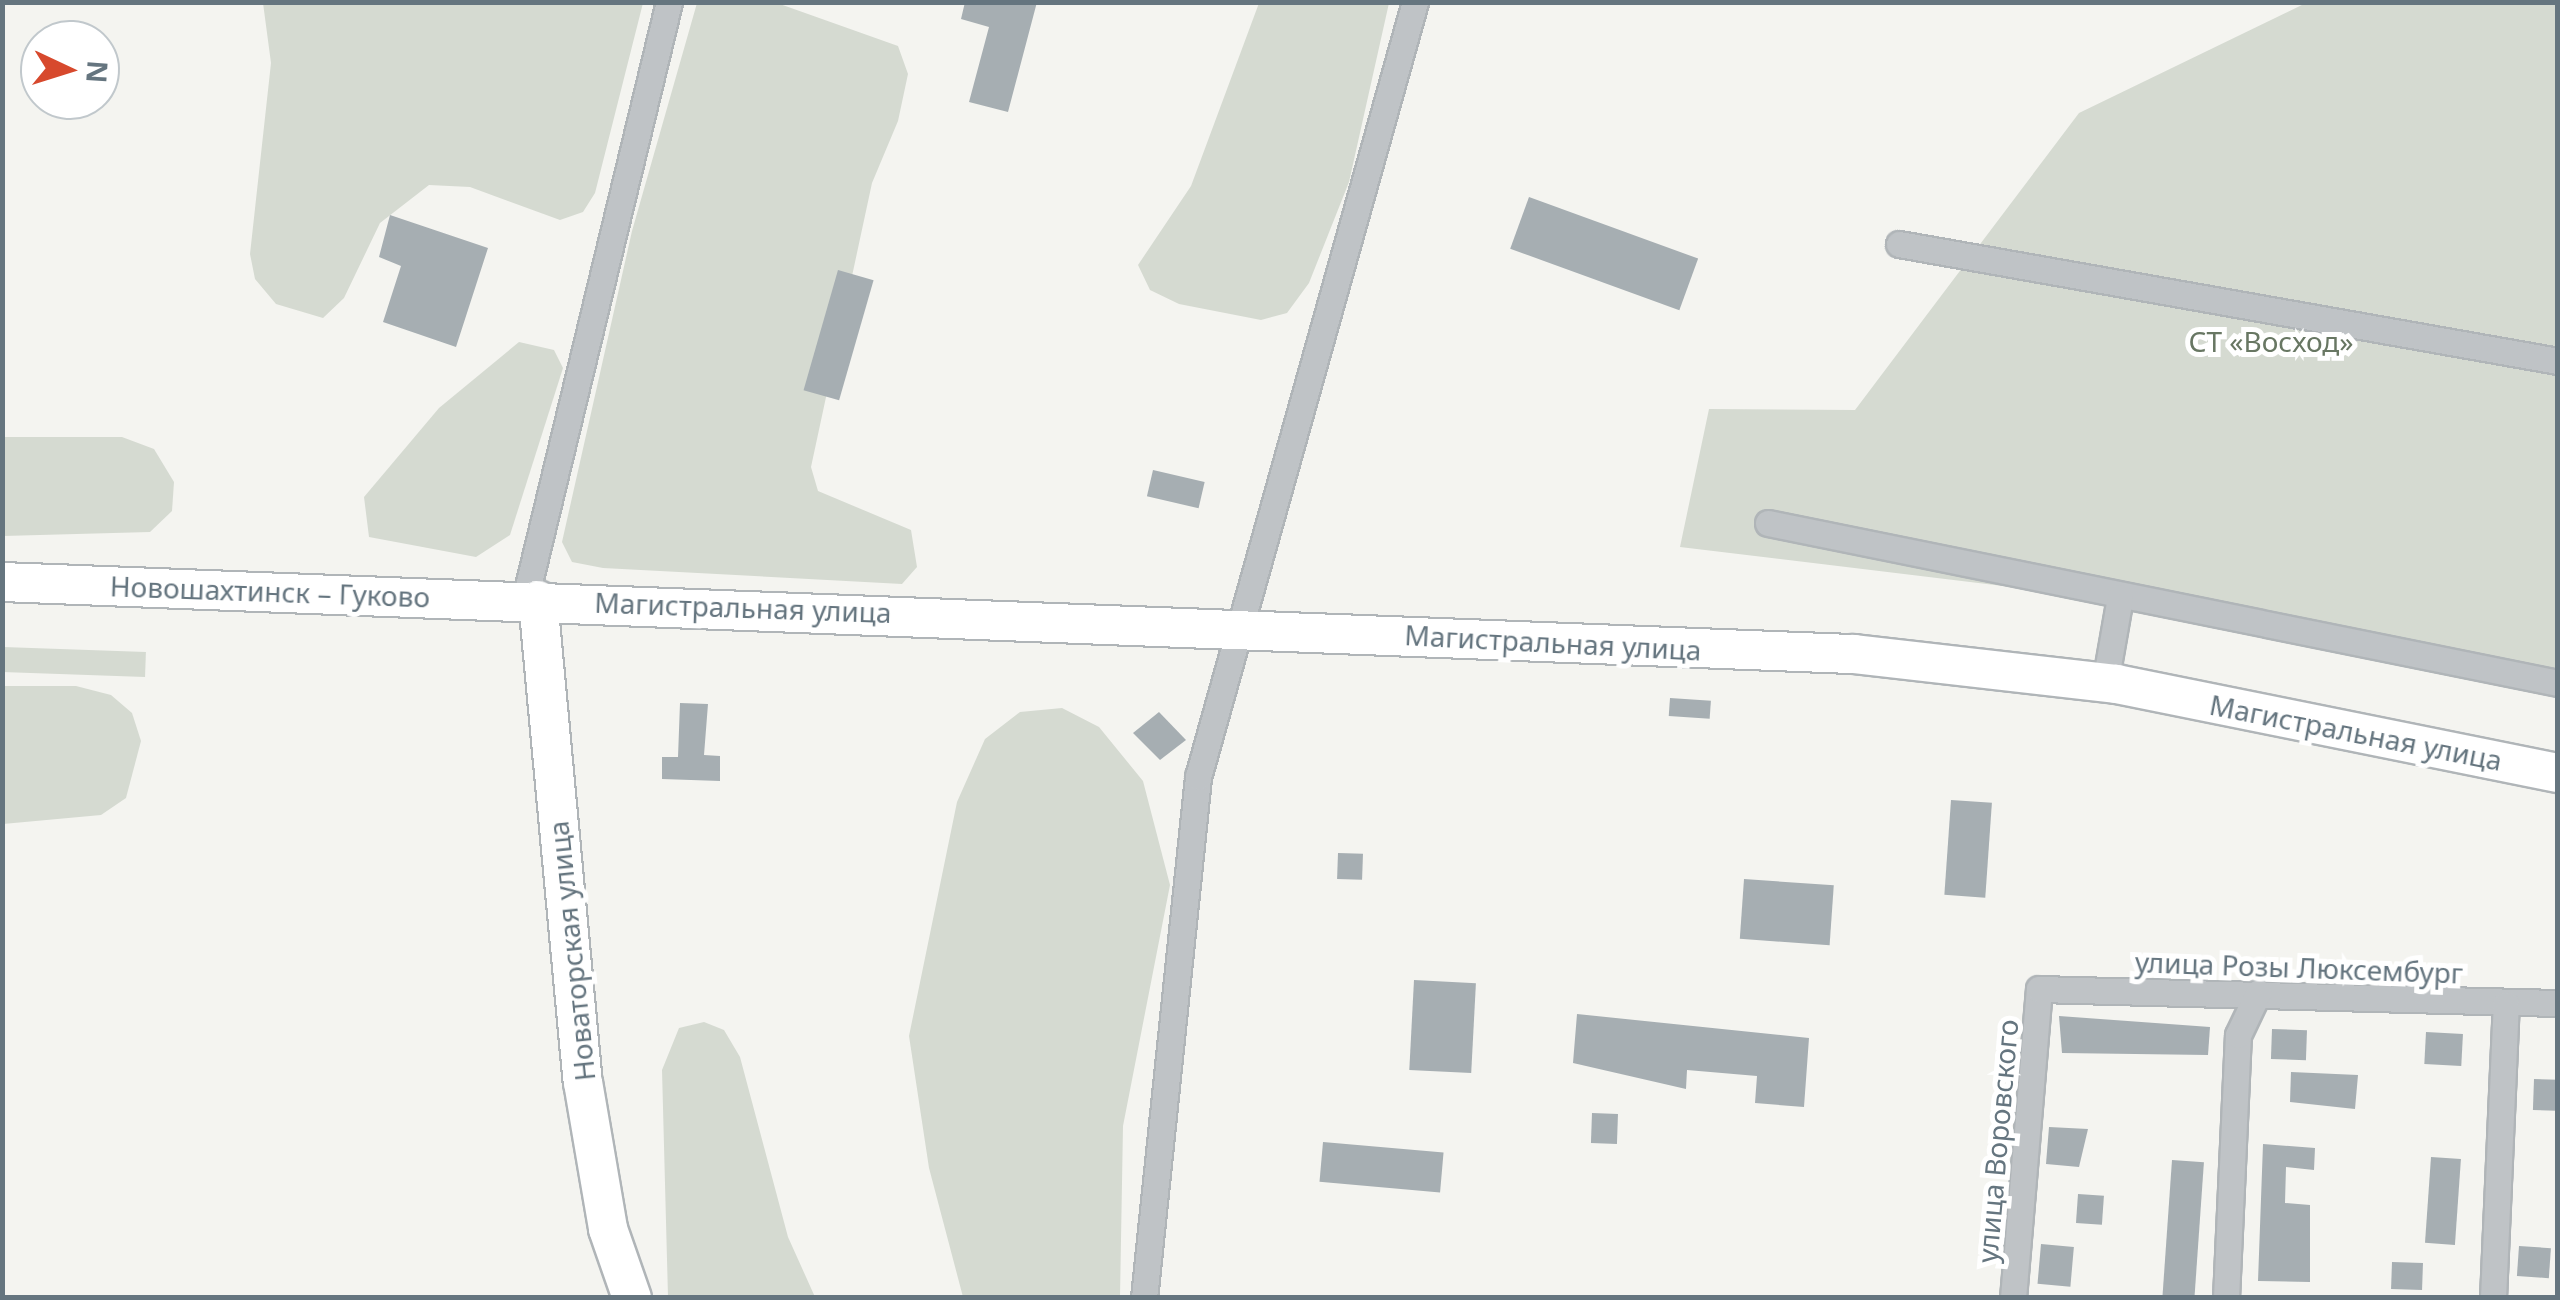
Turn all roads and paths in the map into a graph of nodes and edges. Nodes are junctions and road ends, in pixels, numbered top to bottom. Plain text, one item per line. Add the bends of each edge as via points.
1 (668, 2) edge
2 (1415, 2) edge
3 (1898, 244) dead end
4 (2558, 361) edge
5 (1768, 523) dead end
6 (2, 582) edge
7 (2120, 597) junction
8 (531, 599) junction
9 (1239, 630) junction
10 (2105, 682) junction
11 (2558, 682) edge
12 (2558, 773) edge
13 (2039, 989) joint
14 (2258, 993) junction
15 (2558, 1003) edge
16 (2506, 1004) junction
17 (632, 1298) edge
18 (1144, 1298) edge
19 (2014, 1298) edge
20 (2226, 1298) edge
21 (2493, 1298) edge

1 - 8 street
2 - 9 street
3 - 4 street
5 - 7 street
6 - 8 main road, Новошахтинск – Гуково
7 - 10 street
7 - 11 street
8 - 9 main road, Магистральная улица
8 - 17 main road, Новаторская улица via 583,1082 608,1229
9 - 10 main road, Магистральная улица via 1854,654
9 - 18 street via 1198,777
10 - 12 main road, Магистральная улица
13 - 14 street, улица Розы Люксембург
13 - 19 street, улица Воровского
14 - 16 street, улица Розы Люксембург
14 - 20 street via 2238,1034
15 - 16 street, улица Розы Люксембург
16 - 21 street

